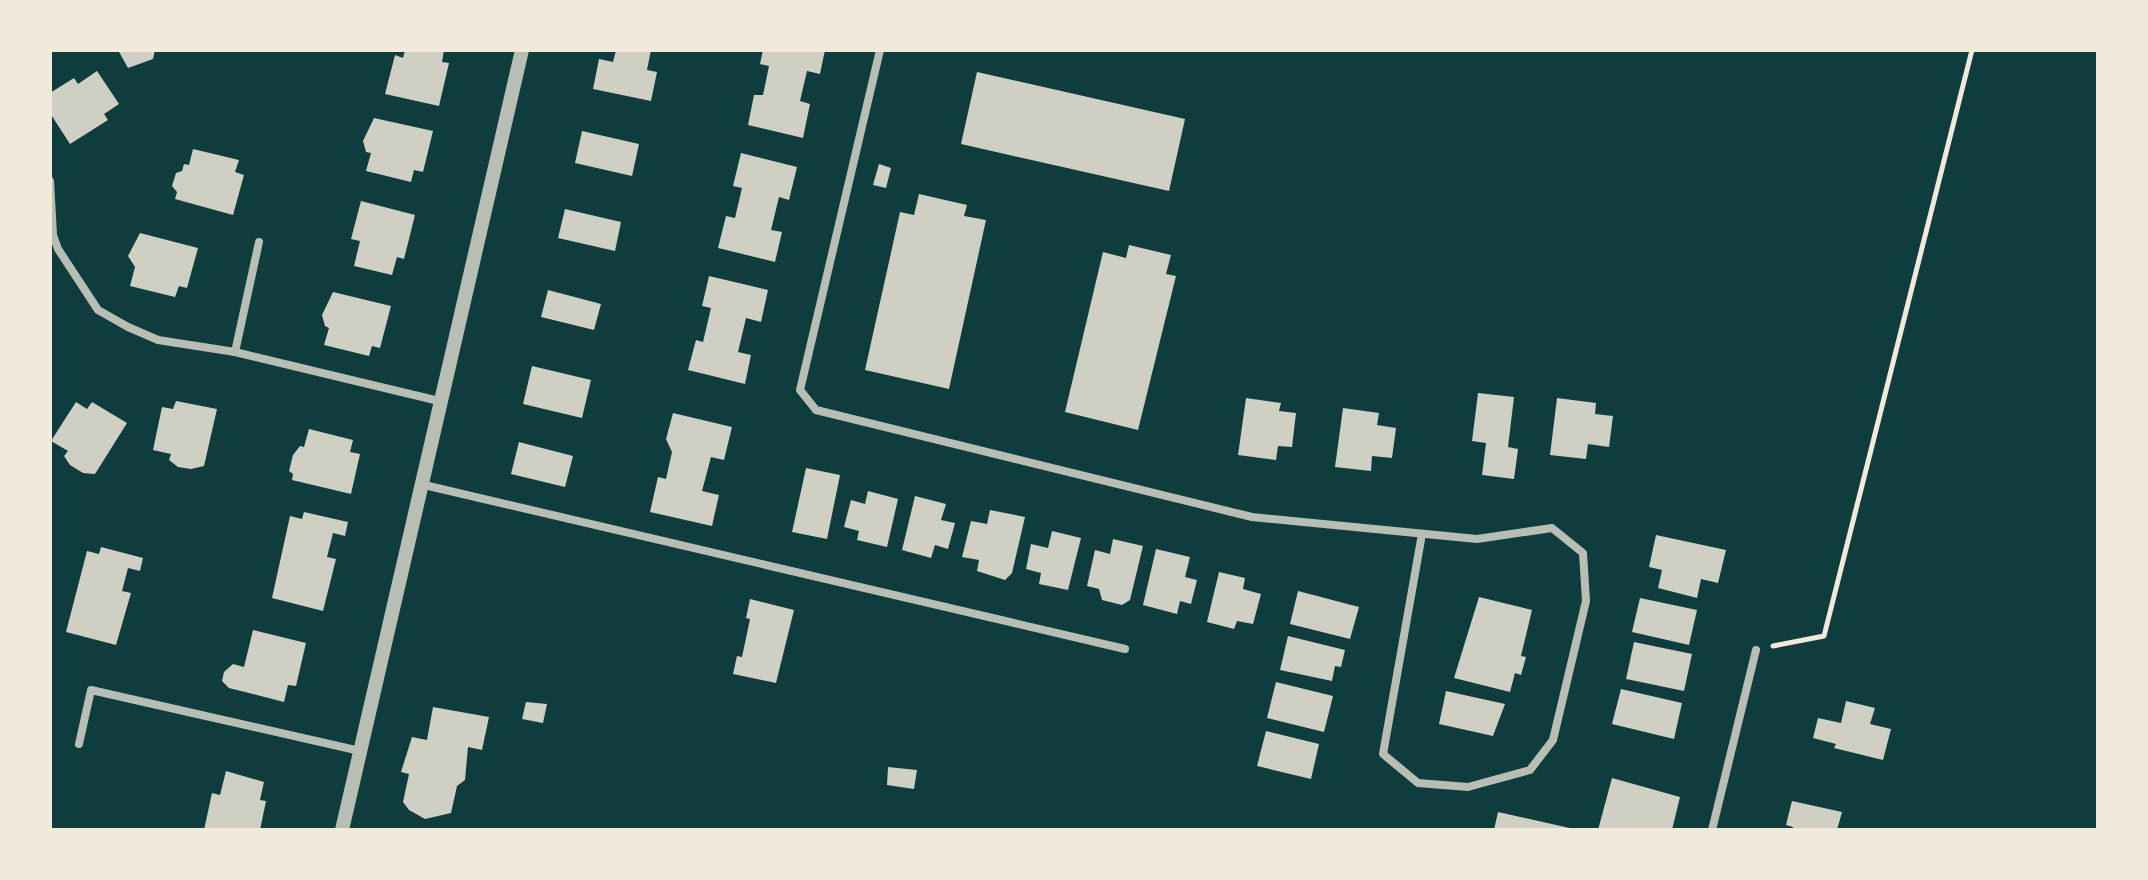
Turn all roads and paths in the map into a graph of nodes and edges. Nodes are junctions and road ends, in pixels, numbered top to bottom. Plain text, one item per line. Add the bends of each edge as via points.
1 (522, 50) edge
2 (880, 50) edge
3 (1972, 50) edge
4 (50, 181) edge
5 (259, 242) dead end
6 (235, 352) junction
7 (439, 401) junction
8 (420, 484) junction
9 (1422, 534) junction
10 (1125, 649) dead end
11 (1756, 650) joint
12 (79, 744) dead end
13 (360, 751) junction
14 (342, 830) edge
15 (1712, 830) edge

1 - 7 street
2 - 9 street via 800,390 816,410 1252,517
3 - 11 path via 1824,636
4 - 6 street via 53,235 98,310 158,340
5 - 6 street
6 - 7 street
7 - 8 street
8 - 10 street
8 - 13 street
9 - 9 street via 1477,539 1552,528 1583,553 1586,601 1553,740 1530,770 1468,787 1418,783 1383,754
11 - 15 street
12 - 13 street via 91,690
13 - 14 street

